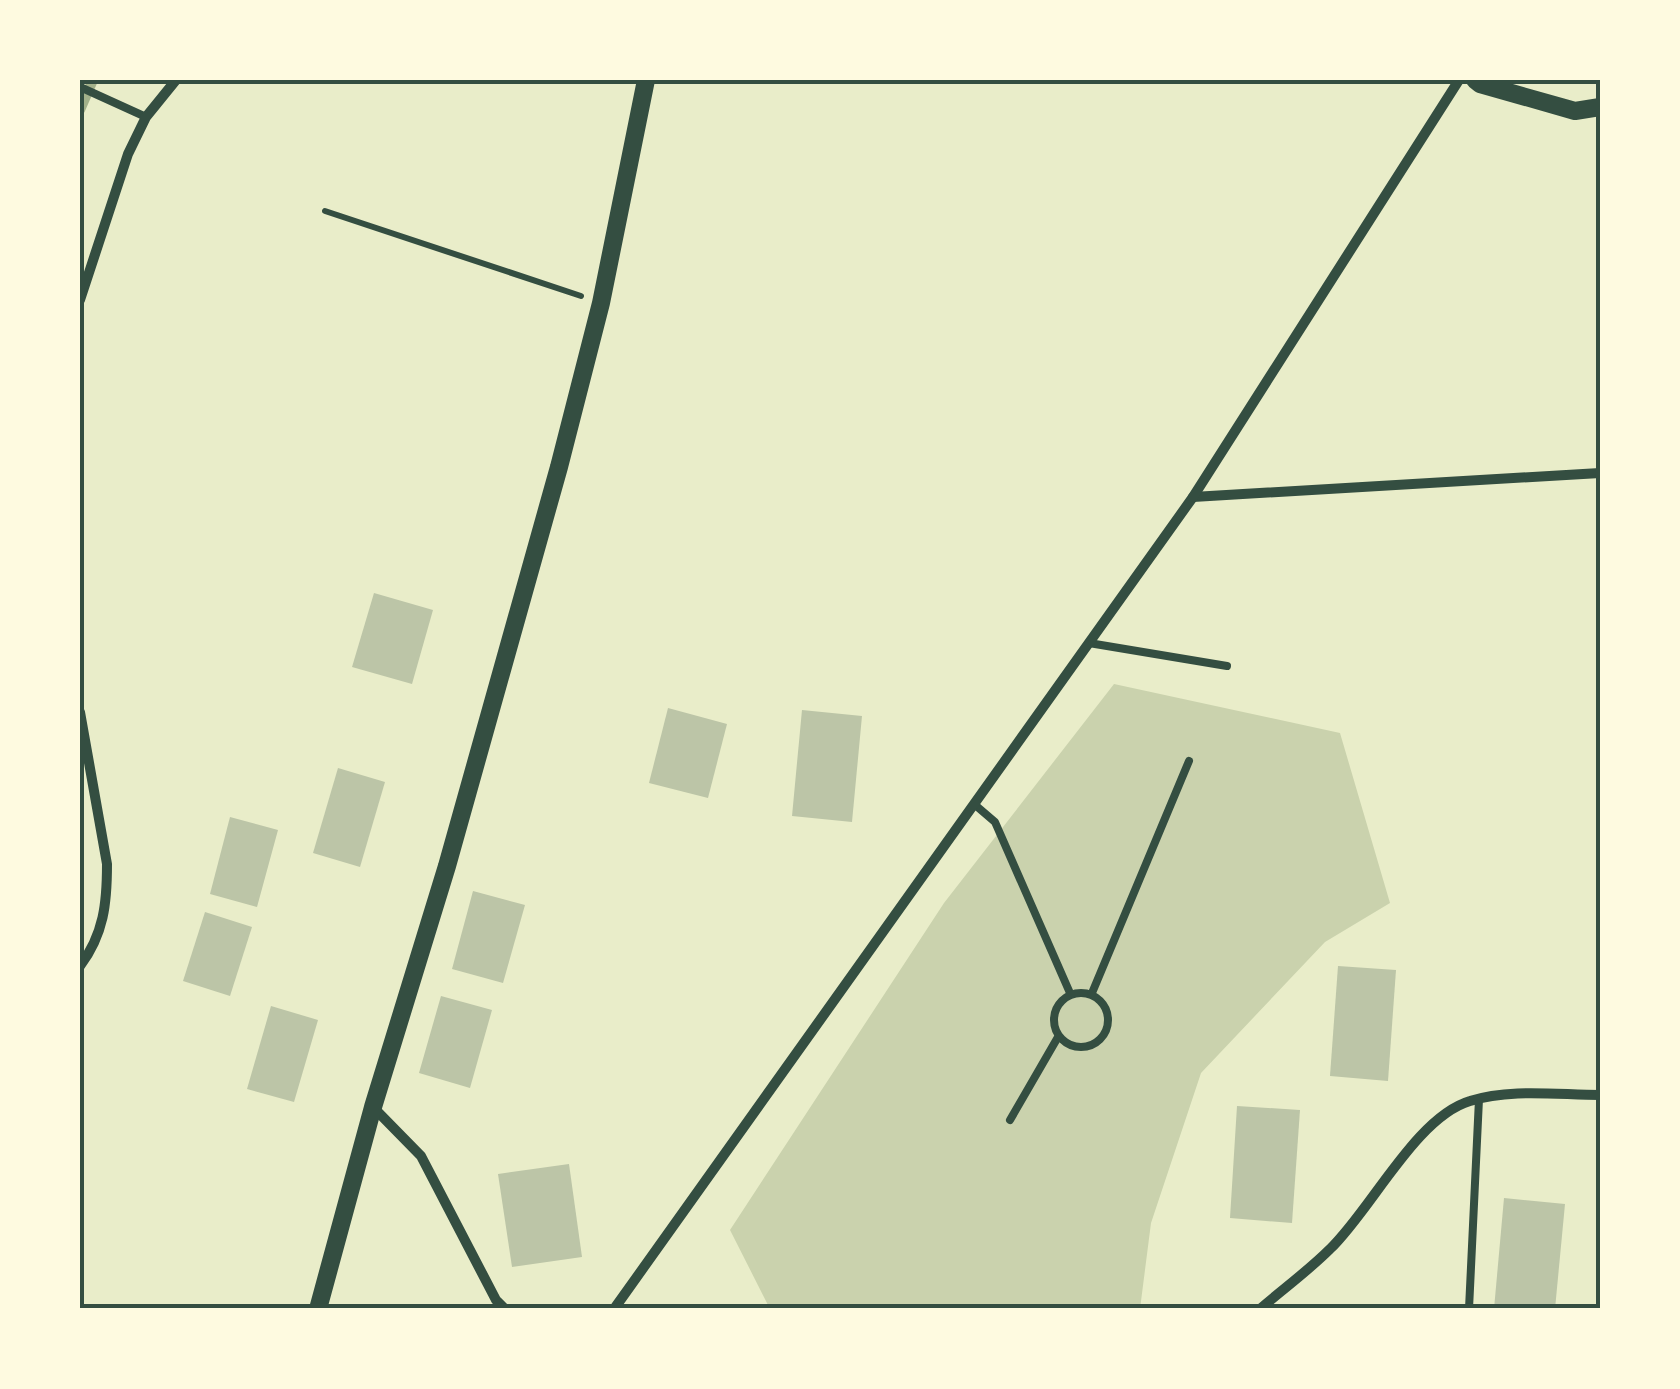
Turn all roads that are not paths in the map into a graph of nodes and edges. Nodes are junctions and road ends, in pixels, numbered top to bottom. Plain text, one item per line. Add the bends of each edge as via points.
1 (176, 80) edge
2 (646, 80) edge
3 (1459, 80) edge
4 (1475, 80) edge
5 (80, 87) edge
6 (1600, 107) edge
7 (146, 118) junction
8 (80, 300) edge
9 (1600, 473) edge
10 (1193, 497) junction
11 (1089, 643) junction
12 (1227, 666) dead end
13 (80, 712) edge
14 (1189, 762) dead end
15 (974, 804) junction
16 (80, 966) edge
17 (1070, 993) junction
18 (1092, 993) junction
19 (1058, 1036) junction
20 (1600, 1095) edge
21 (1479, 1099) junction
22 (374, 1106) junction
23 (1010, 1120) dead end
24 (318, 1309) edge
25 (504, 1309) edge
26 (614, 1309) edge
27 (1260, 1309) edge
28 (1469, 1309) edge

1 - 7 street
2 - 22 street via 601,303 559,467
3 - 10 street
4 - 6 street via 1575,110
5 - 7 lane
7 - 8 street
9 - 10 street
10 - 11 street
11 - 12 lane
11 - 15 street
13 - 16 street via 107,864 99,935
14 - 18 lane
15 - 17 lane via 995,822
15 - 26 street
17 - 18 lane
17 - 19 lane via 1053,1018
18 - 19 lane via 1106,1006 1108,1027 1100,1041 1085,1048
19 - 23 lane
20 - 21 street
21 - 27 street via 1447,1112 1427,1130 1332,1248
21 - 28 lane
22 - 24 street
22 - 25 street via 421,1156

